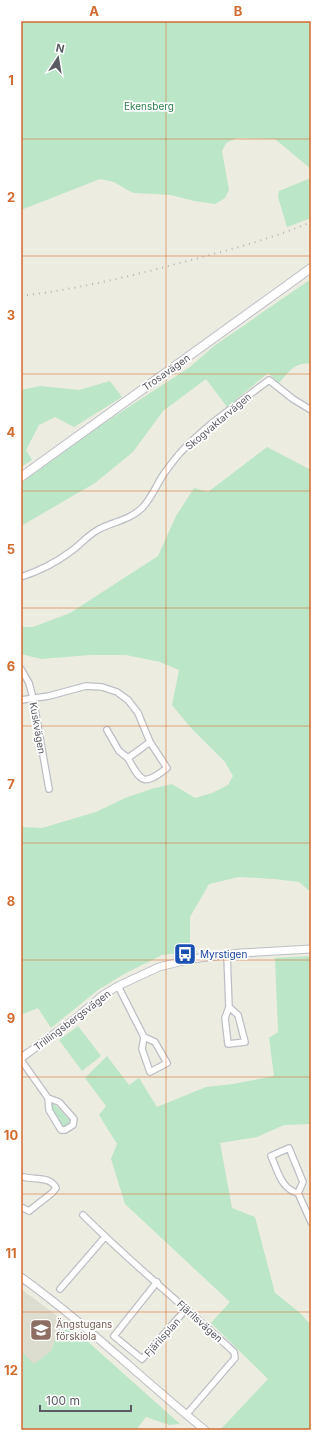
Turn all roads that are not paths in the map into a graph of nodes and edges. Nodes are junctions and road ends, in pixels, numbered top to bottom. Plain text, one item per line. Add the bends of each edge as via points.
1 (311, 268) edge
2 (311, 410) edge
3 (21, 477) edge
4 (21, 577) edge
5 (21, 669) edge
6 (33, 698) junction
7 (21, 700) edge
8 (108, 730) dead end
9 (150, 742) junction
10 (128, 758) junction
11 (49, 789) dead end
12 (311, 949) edge
13 (227, 955) junction
14 (118, 986) junction
15 (230, 1007) junction
16 (144, 1036) junction
17 (21, 1059) edge
18 (48, 1098) junction
19 (24, 1177) dead end
20 (298, 1193) junction
21 (21, 1207) edge
22 (83, 1215) dead end
23 (311, 1222) edge
24 (105, 1237) junction
25 (21, 1277) edge
26 (157, 1282) junction
27 (60, 1289) dead end
28 (187, 1308) junction
29 (186, 1415) junction
30 (205, 1430) edge

1 - 3 main road, Trosavägen
2 - 4 street, Skogvaktarvägen via 269,380 196,437 163,475 141,509 128,518 96,531 53,564
5 - 6 street, Kuskvägen via 29,682
6 - 7 street
6 - 9 street via 86,686 102,687 117,692 128,700 138,713
6 - 11 street, Kuskvägen
8 - 10 street via 119,751
9 - 10 street
9 - 10 street via 167,768 153,779 138,776
12 - 13 street, Trillingsbergsvägen
13 - 14 street, Trillingsbergsvägen via 191,959 159,967
13 - 15 street
14 - 16 street
14 - 17 street, Trillingsbergsvägen
15 - 15 street via 238,1015 245,1042 228,1044 225,1018
16 - 16 street via 155,1042 167,1063 150,1072 142,1049
17 - 18 street
18 - 18 street via 59,1102 74,1119 73,1125 61,1130 49,1110
19 - 21 street via 47,1180 55,1184 56,1188 29,1211
20 - 20 street via 290,1191 284,1185 271,1156 289,1148 303,1182
20 - 23 street
22 - 24 street, Fjärilsvägen
24 - 26 street, Fjärilsvägen
24 - 27 street
25 - 29 street via 94,1334
26 - 28 street, Fjärilsvägen
26 - 28 street, Fjärilsplan via 114,1336 142,1359
28 - 29 street, Fjärilsvägen via 234,1352 235,1358
29 - 30 street

